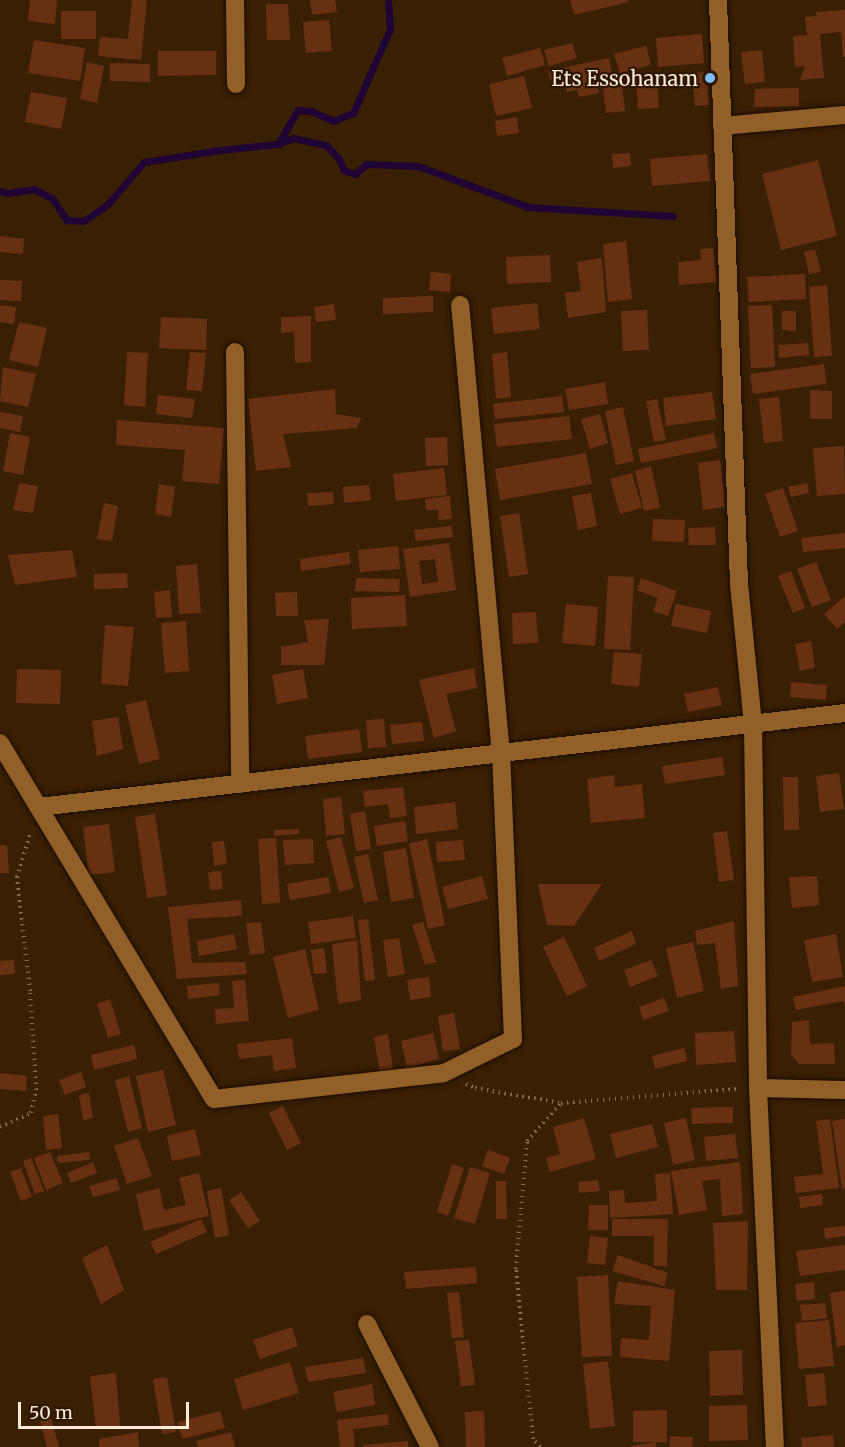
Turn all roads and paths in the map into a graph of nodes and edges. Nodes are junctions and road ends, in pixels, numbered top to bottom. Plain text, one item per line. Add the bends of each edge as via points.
1 (235, 0) edge
2 (718, 0) edge
3 (236, 84) dead end
4 (845, 115) edge
5 (722, 126) junction
6 (460, 305) dead end
7 (235, 352) dead end
8 (845, 713) edge
9 (753, 725) junction
10 (0, 743) edge
11 (501, 754) junction
12 (240, 784) junction
13 (39, 807) junction
14 (444, 1073) junction
15 (758, 1088) junction
16 (845, 1090) edge
17 (561, 1103) junction
18 (0, 1127) edge
19 (367, 1324) dead end
20 (430, 1447) edge
21 (540, 1447) edge
22 (775, 1447) edge

1 - 3 street
2 - 5 street
4 - 5 street
5 - 9 street via 738,584
6 - 11 street
7 - 12 street
8 - 9 street
9 - 11 street
9 - 15 street
10 - 13 street
11 - 12 street
11 - 14 street via 513,1039
12 - 13 street
13 - 14 street via 214,1099
13 - 18 path via 17,877 36,1090 32,1113
14 - 17 path via 475,1088
15 - 16 street
15 - 17 path
15 - 22 street
17 - 21 path via 527,1141 516,1269 533,1439
19 - 20 street

